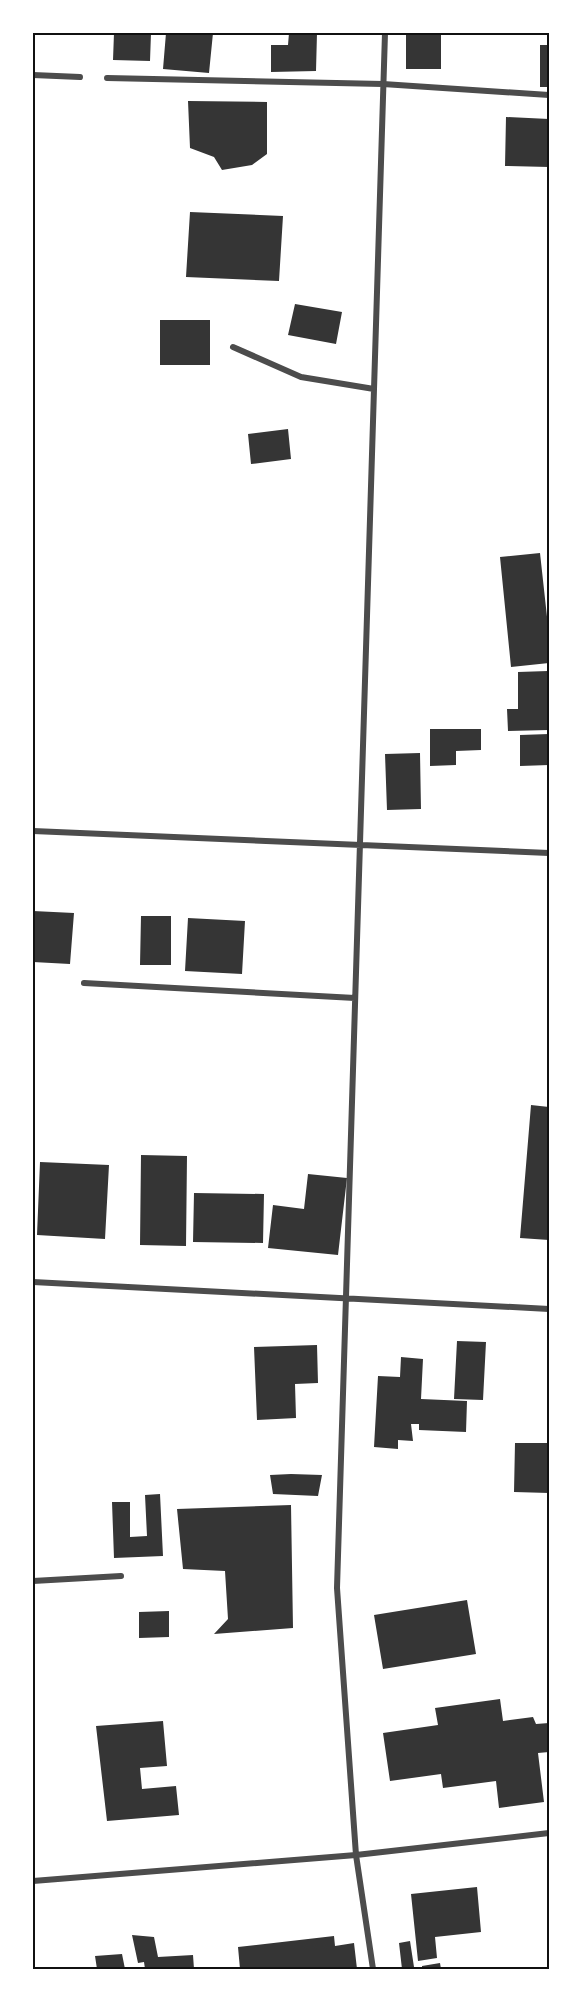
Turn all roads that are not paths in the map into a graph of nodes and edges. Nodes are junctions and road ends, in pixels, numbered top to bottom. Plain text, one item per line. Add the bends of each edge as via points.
1 (385, 33) edge
2 (33, 75) edge
3 (80, 77) dead end
4 (107, 78) dead end
5 (383, 84) junction
6 (549, 95) edge
7 (233, 347) dead end
8 (374, 389) junction
9 (33, 831) edge
10 (360, 844) junction
11 (549, 854) edge
12 (84, 983) dead end
13 (355, 998) junction
14 (33, 1282) edge
15 (346, 1296) junction
16 (549, 1309) edge
17 (121, 1576) dead end
18 (33, 1581) edge
19 (549, 1833) edge
20 (356, 1855) junction
21 (33, 1881) edge
22 (373, 1969) edge

1 - 5 street
2 - 3 street
4 - 5 street
5 - 6 street
5 - 8 street
7 - 8 street via 301,377
8 - 10 street
9 - 10 street
10 - 11 street
10 - 13 street
12 - 13 street
13 - 15 street
14 - 15 street
15 - 16 street
15 - 20 street via 337,1588
17 - 18 street
19 - 20 street
20 - 21 street
20 - 22 street

